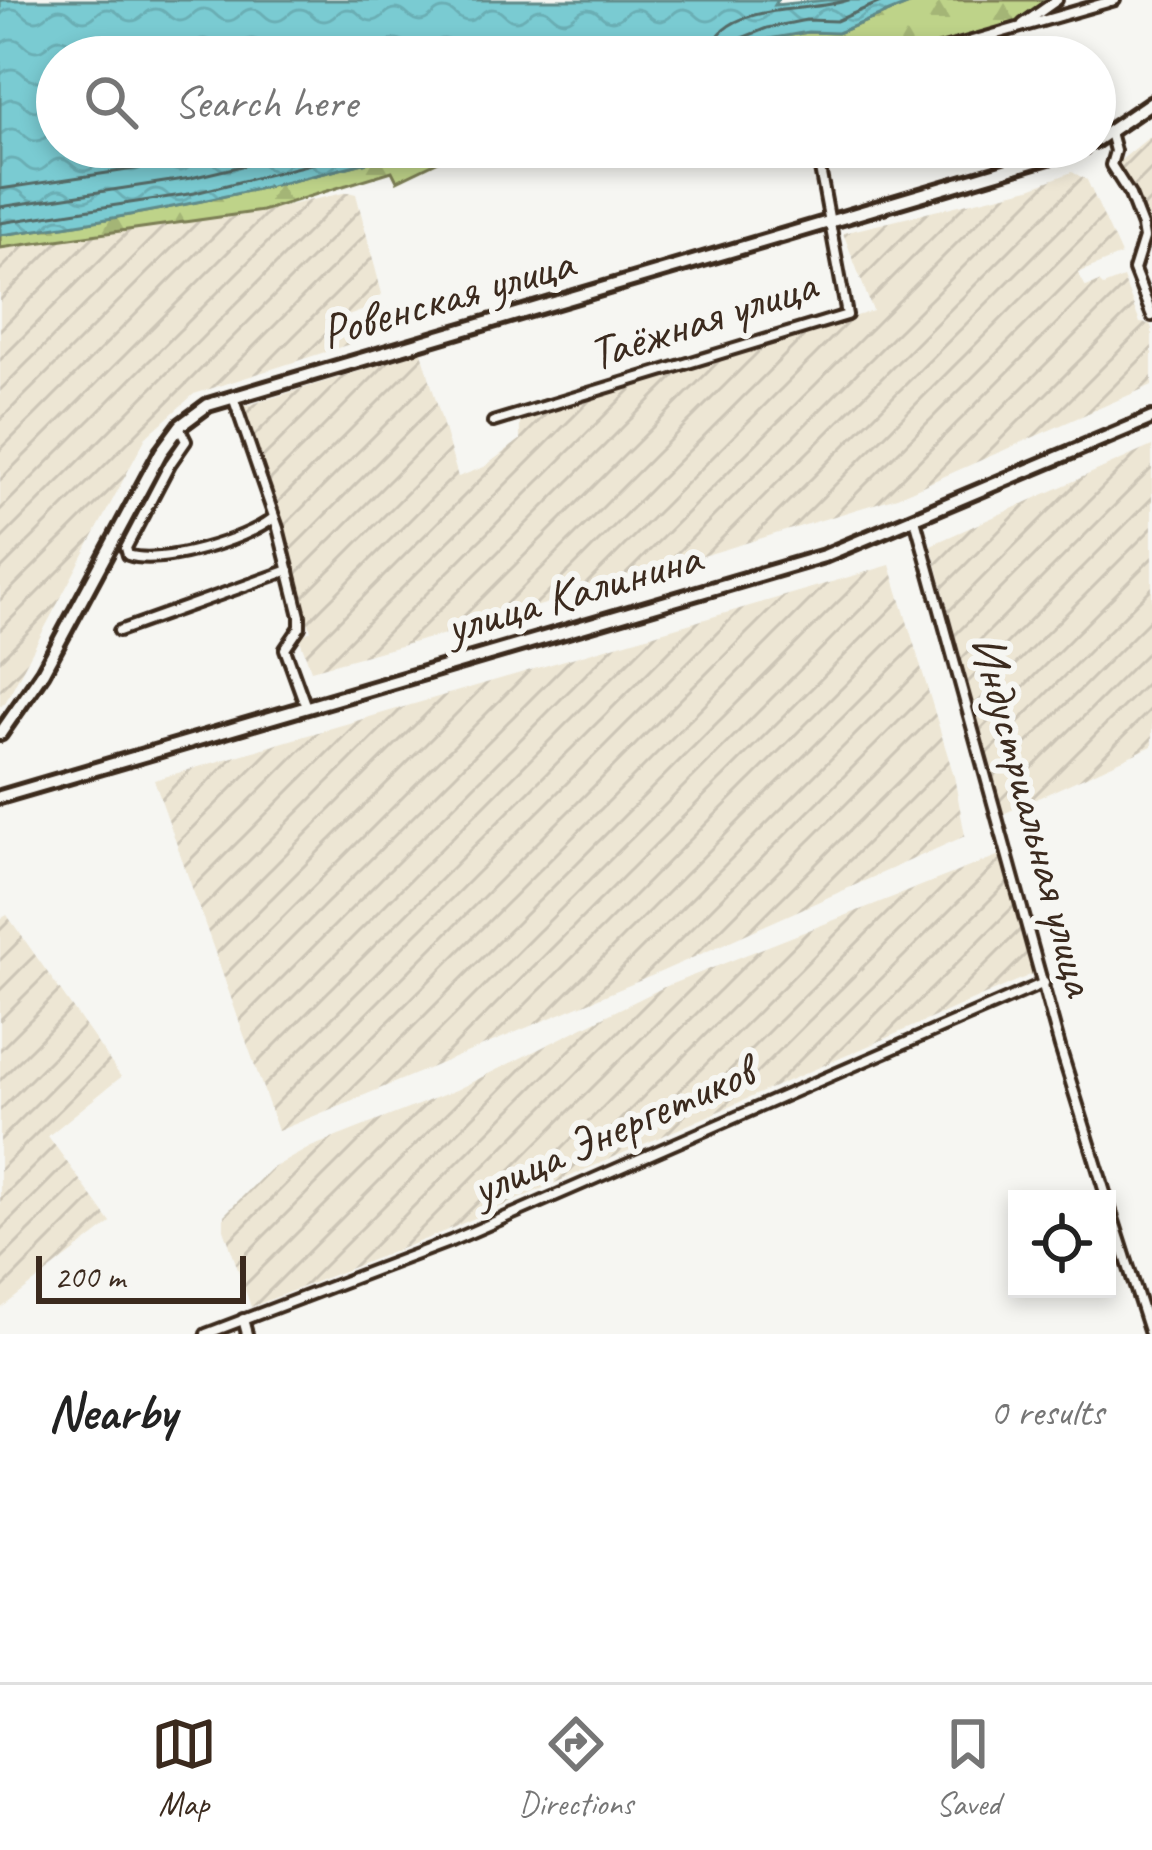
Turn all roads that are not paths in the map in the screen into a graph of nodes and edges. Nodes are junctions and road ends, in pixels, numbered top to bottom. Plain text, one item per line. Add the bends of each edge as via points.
1 (1058, 0) edge
2 (1115, 0) edge
3 (1017, 29) junction
4 (992, 36) edge
5 (1152, 102) edge
6 (1116, 127) edge
7 (820, 168) edge
8 (1014, 168) edge
9 (1113, 168) edge
10 (831, 224) junction
11 (1152, 316) edge
12 (232, 396) junction
13 (1152, 418) edge
14 (493, 422) dead end
15 (179, 428) junction
16 (272, 519) junction
17 (914, 519) junction
18 (289, 570) junction
19 (119, 631) dead end
20 (306, 706) junction
21 (0, 734) edge
22 (0, 797) edge
23 (1044, 983) junction
24 (1104, 1190) edge
25 (1116, 1227) edge
26 (243, 1319) junction
27 (206, 1334) edge
28 (247, 1334) edge
29 (1150, 1334) edge

1 - 3 street
2 - 3 street
3 - 4 street
5 - 6 main road
7 - 10 street
8 - 10 main road, Ровенская улица
9 - 11 street via 1142,226 1134,270
10 - 12 main road, Ровенская улица
10 - 14 street, Таёжная улица via 843,318
12 - 15 main road, Ровенская улица
12 - 16 street
13 - 17 main road, улица Калинина
15 - 16 street via 186,441 126,553 158,560
15 - 21 main road, Ровенская улица
16 - 18 street
17 - 20 main road, улица Калинина via 824,556
17 - 23 street, Индустриальная улица
18 - 19 street
18 - 20 street via 300,627 286,661
20 - 22 main road, улица Калинина
23 - 24 street, Индустриальная улица
23 - 26 street, улица Энергетиков via 451,1241
25 - 29 street, Индустриальная улица
26 - 27 street, улица Энергетиков
26 - 28 street

